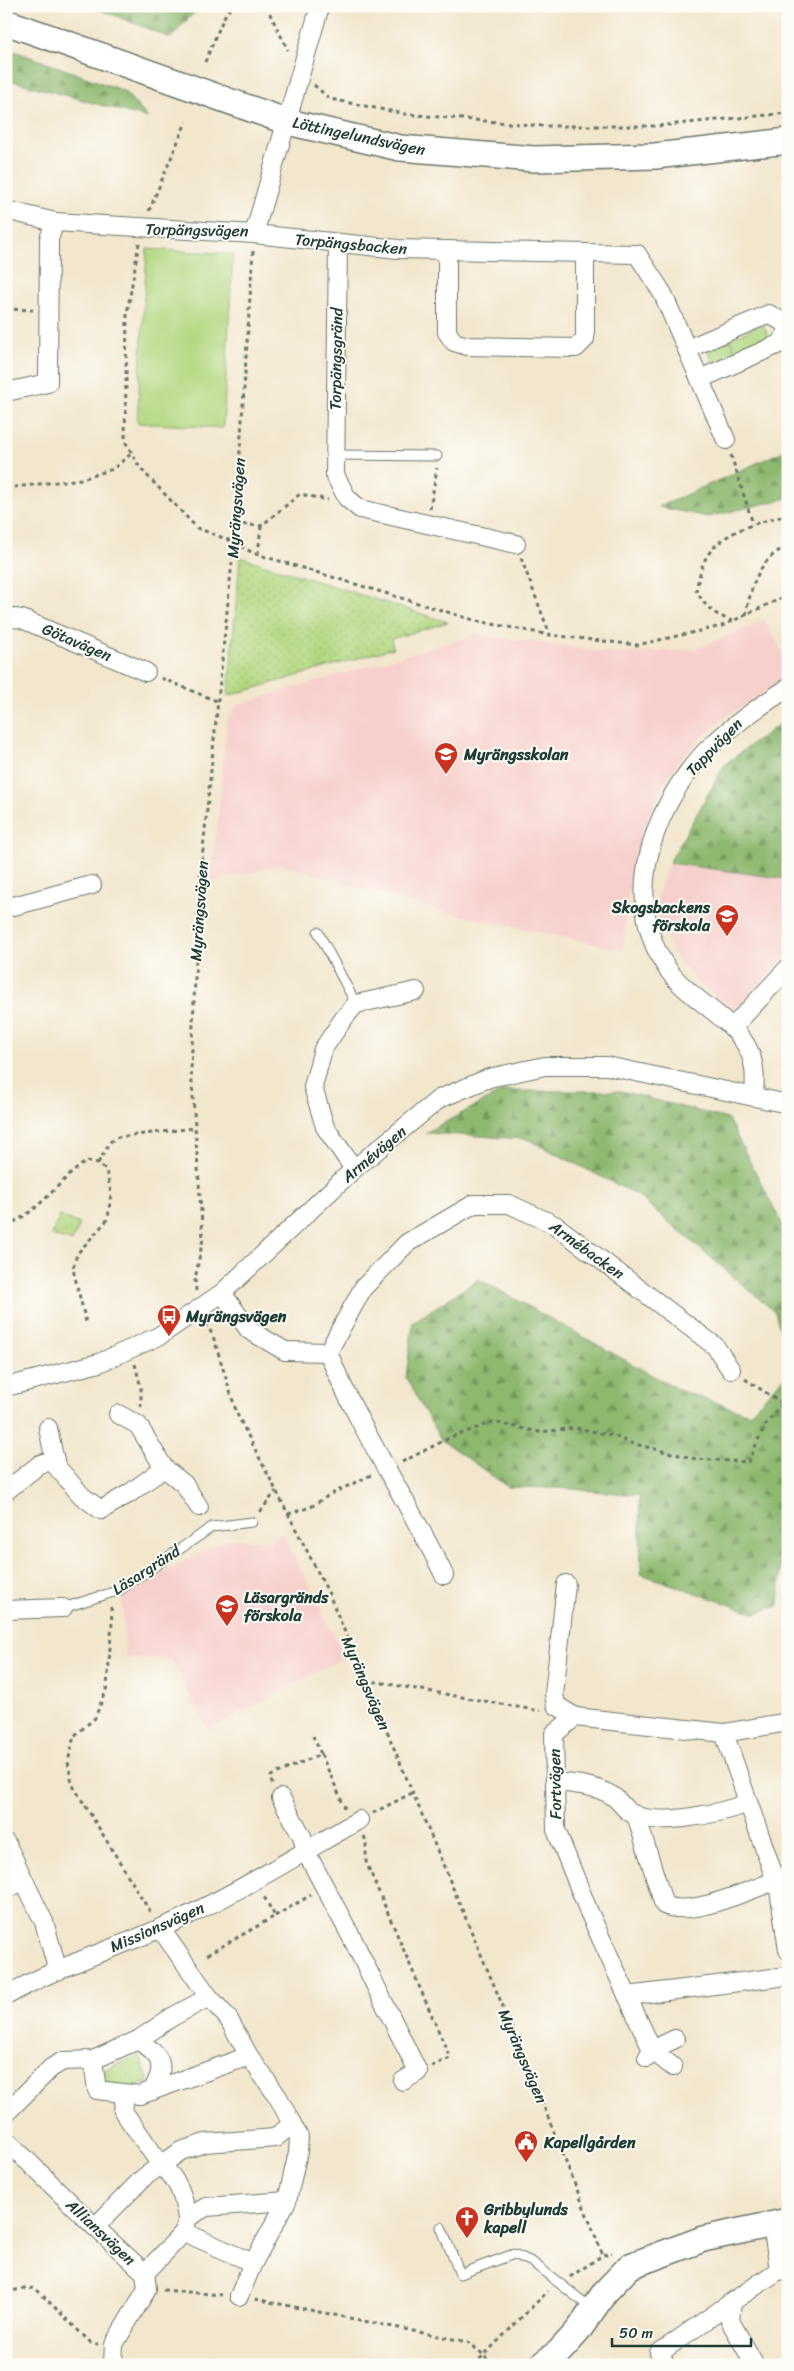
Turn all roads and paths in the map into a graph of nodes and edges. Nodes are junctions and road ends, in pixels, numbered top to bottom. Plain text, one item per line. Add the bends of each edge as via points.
1 (232, 6) edge
2 (266, 6) edge
3 (320, 6) edge
4 (782, 6) edge
5 (788, 14) edge
6 (6, 22) edge
7 (205, 62) dead end
8 (300, 72) junction
9 (788, 113) edge
10 (186, 122) dead end
11 (288, 122) junction
12 (788, 141) edge
13 (6, 210) edge
14 (55, 222) junction
15 (141, 228) junction
16 (254, 234) junction
17 (338, 244) junction
18 (448, 250) junction
19 (584, 253) junction
20 (6, 308) edge
21 (49, 312) junction
22 (788, 325) edge
23 (788, 332) edge
24 (687, 349) junction
25 (700, 379) junction
26 (6, 392) edge
27 (726, 440) joint
28 (132, 453) junction
29 (335, 455) junction
30 (437, 456) joint
31 (6, 488) edge
32 (348, 498) junction
33 (788, 515) edge
34 (235, 524) junction
35 (427, 524) junction
36 (753, 524) junction
37 (261, 526) junction
38 (234, 542) junction
39 (516, 544) joint
40 (788, 546) edge
41 (258, 554) junction
42 (788, 595) edge
43 (746, 616) junction
44 (6, 617) edge
45 (734, 621) junction
46 (550, 635) junction
47 (146, 672) joint
48 (788, 688) edge
49 (219, 702) junction
50 (92, 885) dead end
51 (6, 908) edge
52 (318, 932) dead end
53 (788, 968) edge
54 (416, 990) dead end
55 (356, 1004) junction
56 (732, 1028) junction
57 (754, 1096) junction
58 (788, 1104) edge
59 (195, 1128) junction
60 (98, 1163) junction
61 (354, 1169) junction
62 (6, 1225) edge
63 (222, 1293) junction
64 (198, 1309) junction
65 (86, 1322) dead end
66 (328, 1352) junction
67 (134, 1361) dead end
68 (731, 1370) joint
69 (6, 1387) edge
70 (782, 1403) junction
71 (788, 1403) edge
72 (118, 1414) dead end
73 (138, 1425) junction
74 (48, 1428) dead end
75 (55, 1460) junction
76 (400, 1463) dead end
77 (164, 1468) junction
78 (374, 1474) dead end
79 (6, 1491) edge
80 (276, 1491) junction
81 (199, 1507) dead end
82 (288, 1514) junction
83 (252, 1522) joint
84 (444, 1575) dead end
85 (566, 1584) dead end
86 (110, 1594) junction
87 (63, 1608) joint
88 (6, 1610) edge
89 (365, 1680) junction
90 (575, 1717) junction
91 (788, 1722) edge
92 (724, 1733) junction
93 (313, 1736) dead end
94 (321, 1754) junction
95 (555, 1782) junction
96 (412, 1793) junction
97 (281, 1798) joint
98 (748, 1803) junction
99 (636, 1815) junction
100 (358, 1821) junction
101 (6, 1843) edge
102 (306, 1852) junction
103 (24, 1880) junction
104 (776, 1880) junction
105 (255, 1882) junction
106 (324, 1886) junction
107 (6, 1890) edge
108 (275, 1916) junction
109 (160, 1928) junction
110 (788, 1950) edge
111 (207, 1955) dead end
112 (58, 1971) junction
113 (788, 1976) edge
114 (6, 1996) edge
115 (628, 1996) junction
116 (209, 1997) junction
117 (675, 2039) dead end
118 (138, 2040) junction
119 (649, 2054) junction
120 (249, 2056) junction
121 (93, 2060) junction
122 (673, 2067) dead end
123 (418, 2072) junction
124 (403, 2081) dead end
125 (152, 2091) junction
126 (125, 2095) junction
127 (6, 2113) edge
128 (292, 2124) junction
129 (6, 2140) edge
130 (160, 2165) junction
131 (287, 2201) junction
132 (780, 2222) edge
133 (186, 2225) junction
134 (95, 2227) junction
135 (441, 2227) dead end
136 (253, 2263) junction
137 (783, 2271) edge
138 (146, 2281) junction
139 (560, 2283) junction
140 (6, 2291) edge
141 (239, 2296) junction
142 (732, 2302) junction
143 (593, 2309) junction
144 (114, 2344) junction
145 (484, 2355) junction
146 (113, 2365) edge
147 (474, 2365) edge
148 (491, 2365) edge
149 (541, 2365) edge
150 (666, 2365) edge
151 (755, 2365) edge

1 - 7 path via 224,16
2 - 8 path
3 - 8 street
4 - 5 path
6 - 11 main road, Löttingelundsvägen
8 - 9 path via 330,99 405,114 543,126 657,126
8 - 11 street
10 - 15 path
11 - 12 main road, Löttingelundsvägen via 400,148 534,159 655,156
11 - 16 street, Torpängsvägen
13 - 14 street, Torpängsvägen
14 - 15 street, Torpängsvägen
14 - 21 street via 49,239
15 - 16 street, Torpängsvägen
15 - 28 path via 127,314 126,441
16 - 17 street, Torpängsbacken
16 - 34 path, Myrängsvägen
17 - 18 street, Torpängsbacken
17 - 29 street, Torpängsgränd
18 - 19 street, Torpängsbacken
18 - 19 street via 447,332 454,342 467,346 576,348 585,339
19 - 24 street, Torpängsbacken via 637,254 663,294
20 - 21 path
21 - 26 street via 48,383
22 - 24 street via 769,314
23 - 25 street via 779,344
24 - 25 street, Torpängsbacken
25 - 27 street, Torpängsbacken
27 - 36 path
28 - 31 path via 113,469 82,480
28 - 38 path via 140,468 198,528
29 - 30 lane
29 - 32 street, Torpängsgränd via 335,475
30 - 35 path via 438,476
32 - 35 street via 360,509
32 - 37 path via 340,503 300,494
33 - 36 path
34 - 37 path
34 - 38 path, Myrängsvägen
35 - 39 street
36 - 45 path via 722,540 703,562 696,590 705,606 718,616
37 - 41 path
38 - 41 path
38 - 49 path, Myrängsvägen
39 - 46 path
40 - 43 path via 775,551 761,566 749,594
41 - 46 path via 477,622
42 - 43 path
43 - 45 path
44 - 47 street, Götavägen via 22,619
45 - 46 path via 637,645
47 - 49 path
48 - 56 street, Tappvägen via 745,716 704,753 687,774 676,788 661,819 645,869 644,906 652,942 670,972
49 - 59 path, Myrängsvägen via 199,889 191,1069
50 - 51 street
52 - 55 lane
53 - 56 street
54 - 55 street
55 - 61 street via 323,1049 314,1087 325,1127
56 - 57 street, Tappvägen via 749,1050 755,1072
57 - 58 street, Armévägen
57 - 61 street, Armévägen via 608,1066 545,1066 489,1078 438,1099
59 - 60 path via 118,1137 110,1142
59 - 64 path, Myrängsvägen via 202,1239 195,1279
60 - 62 path via 87,1161 37,1208
60 - 65 path via 106,1170 111,1193 108,1219 77,1254 73,1269
61 - 63 street, Armévägen
63 - 64 street, Armévägen
63 - 66 street via 249,1330 285,1350
64 - 69 street, Armévägen via 159,1336 99,1362
64 - 80 path, Myrängsvägen via 213,1336 237,1414
66 - 68 street, Armébacken via 363,1288 408,1243 474,1204 509,1204 555,1225 715,1346
66 - 84 street via 343,1390
67 - 73 path via 141,1388
68 - 70 path
70 - 71 path
70 - 76 path via 764,1427 748,1462 696,1459 576,1428 539,1432 493,1422 449,1438
72 - 73 street
73 - 77 street
74 - 75 street
75 - 77 street via 56,1466 82,1496 101,1510
75 - 79 street via 40,1464
77 - 81 street via 184,1484
78 - 82 path via 311,1507
80 - 82 path, Myrängsvägen
80 - 83 path
82 - 89 path, Myrängsvägen via 328,1592
83 - 86 lane, Läsargränd via 212,1527
85 - 90 street via 554,1694 556,1705
86 - 87 lane, Läsargränd
86 - 109 path via 112,1623 107,1687 95,1718 74,1736 69,1769 72,1784
87 - 88 street, Läsargränd
89 - 90 path
89 - 96 path, Myrängsvägen
90 - 92 street
90 - 95 street, Fortvägen via 554,1734
91 - 92 street
92 - 98 street
93 - 94 path
94 - 97 path via 271,1776 270,1780
94 - 100 path via 348,1815
95 - 99 street via 586,1785 612,1795
95 - 115 street, Fortvägen via 556,1830
96 - 100 path
96 - 139 path, Myrängsvägen via 518,2042 603,2255
97 - 102 street via 302,1836
98 - 99 street via 696,1817
98 - 104 street
99 - 104 street via 664,1905 672,1909 692,1908
100 - 102 street, Missionsvägen
100 - 123 path via 366,1841 366,1862 450,2058
101 - 103 street
102 - 105 street, Missionsvägen
102 - 106 street
103 - 107 street
103 - 112 street via 44,1922
104 - 110 street
105 - 108 path
105 - 109 street, Missionsvägen
106 - 108 path
106 - 123 street
108 - 111 path
109 - 112 street, Missionsvägen
109 - 116 street
112 - 114 street, Missionsvägen
113 - 115 street
115 - 119 street, Fortvägen
116 - 118 street
116 - 120 street via 228,2018
117 - 119 street
118 - 121 street
118 - 125 street via 160,2061 161,2076
119 - 122 street
120 - 125 street
120 - 128 street via 278,2096
121 - 126 street via 97,2090
121 - 127 street via 63,2061 51,2068
123 - 124 street
125 - 126 street
126 - 130 street via 123,2111
128 - 130 street via 275,2138 205,2143 182,2151
128 - 131 street via 299,2137
129 - 134 street, Alliansvägen
130 - 133 street via 175,2177 184,2200
130 - 134 street
131 - 133 street via 206,2208
131 - 136 street
132 - 137 street
132 - 143 main road via 703,2239 630,2266
133 - 136 street
133 - 138 street
134 - 138 street, Alliansvägen
135 - 139 lane via 460,2274 514,2254 532,2262
136 - 141 street
137 - 142 street
138 - 141 path
138 - 144 street
139 - 143 lane
139 - 145 path
140 - 144 path via 34,2288 90,2344
141 - 145 path via 468,2342
142 - 150 street via 659,2353
142 - 151 street via 730,2321
143 - 149 main road via 566,2345
144 - 146 street
145 - 147 path
145 - 148 path

